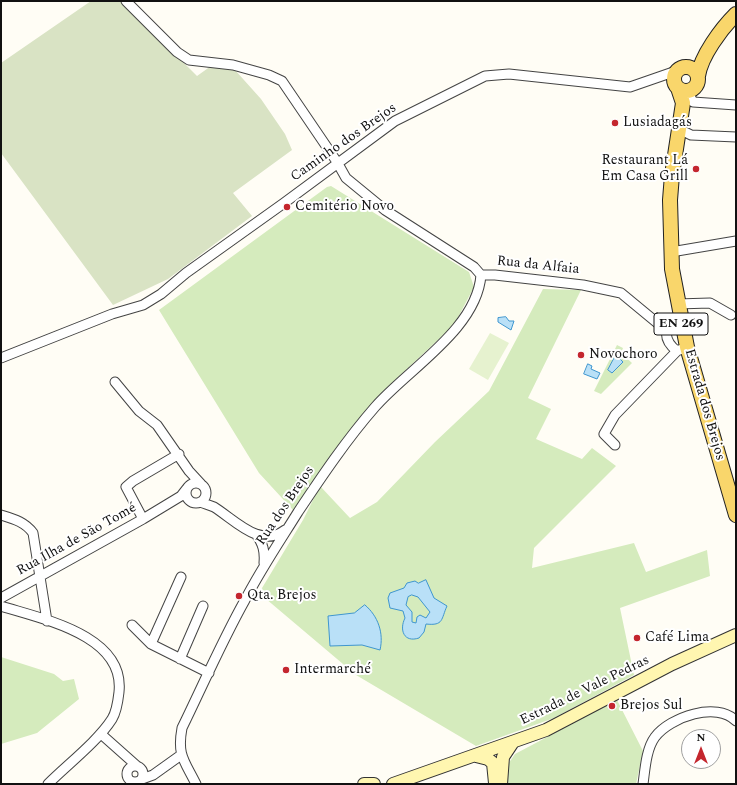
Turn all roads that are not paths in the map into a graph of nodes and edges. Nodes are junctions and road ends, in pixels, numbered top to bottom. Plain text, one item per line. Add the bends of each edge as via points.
1 (126, 1) edge
2 (736, 14) edge
3 (718, 37) junction
4 (661, 77) junction
5 (678, 77) junction
6 (694, 86) junction
7 (736, 105) edge
8 (679, 128) junction
9 (736, 137) edge
10 (337, 162) junction
11 (736, 241) edge
12 (671, 252) junction
13 (481, 275) junction
14 (677, 304) junction
15 (731, 315) dead end
16 (680, 320) junction
17 (667, 331) junction
18 (682, 349) junction
19 (1, 358) edge
20 (115, 382) dead end
21 (615, 445) dead end
22 (179, 454) junction
23 (204, 487) junction
24 (188, 488) junction
25 (196, 501) junction
26 (165, 506) junction
27 (1, 515) edge
28 (736, 515) edge
29 (143, 519) junction
30 (232, 520) junction
31 (288, 528) junction
32 (261, 538) junction
33 (276, 546) junction
34 (264, 566) junction
35 (40, 577) junction
36 (181, 577) dead end
37 (1, 598) edge
38 (1, 606) edge
39 (203, 606) dead end
40 (47, 621) junction
41 (132, 625) dead end
42 (736, 635) edge
43 (736, 639) edge
44 (721, 642) junction
45 (736, 643) edge
46 (151, 644) junction
47 (180, 659) junction
48 (209, 673) junction
49 (736, 721) edge
50 (101, 734) junction
51 (513, 742) junction
52 (122, 754) junction
53 (181, 755) junction
54 (476, 756) junction
55 (139, 767) junction
56 (153, 775) junction
57 (134, 780) edge
58 (48, 784) edge
59 (196, 784) edge
60 (364, 784) edge
61 (374, 784) edge
62 (393, 784) edge
63 (495, 784) edge
64 (501, 784) edge
65 (642, 784) edge

1 - 10 street, Rua da Alfaia via 177,52 189,60 234,65 282,81
2 - 3 main road, EN 269
3 - 5 main road, EN 269
3 - 6 main road, EN 269 via 700,64
4 - 5 street
4 - 5 street
4 - 10 street, Caminho dos Brejos via 630,87 509,74 485,76 395,120
5 - 6 main road via 688,90
5 - 6 main road via 691,68
5 - 8 main road, EN 269 via 683,103
6 - 7 street via 693,102
6 - 8 main road, EN 269
8 - 9 street via 692,135
8 - 12 main road, Estrada dos Brejos / EN 269 via 670,200
10 - 13 street, Rua da Alfaia via 346,178 385,210 474,267
10 - 19 street, Caminho dos Brejos via 186,274 112,314
11 - 12 street
12 - 14 main road, Estrada dos Brejos / EN 269
13 - 17 street, Rua da Alfaia via 583,285 621,293
13 - 31 street, Rua dos Brejos via 481,285 464,320 451,336 384,397 356,428
14 - 15 street via 710,303
14 - 16 main road, Estrada dos Brejos / EN 269
16 - 17 street via 671,322
16 - 18 main road, Estrada dos Brejos / EN 269
17 - 18 street via 668,340
18 - 21 street via 615,415 604,434
18 - 28 main road, Estrada dos Brejos / EN 269
20 - 22 street via 139,411 157,425
22 - 23 street via 189,471
22 - 29 street via 126,487
23 - 24 street, Rua Ilha de São Tomé via 194,483
23 - 25 street via 206,496
23 - 30 street
24 - 25 street via 187,496
24 - 26 street, Rua Ilha de São Tomé
25 - 26 street, Rua Ilha de São Tomé
25 - 30 street via 214,507
26 - 29 street, Rua Ilha de São Tomé
27 - 35 street via 16,519 33,533
29 - 35 street, Rua Ilha de São Tomé
30 - 32 street
31 - 32 street via 280,534
31 - 33 street, Rua dos Brejos
32 - 33 street via 272,540
32 - 34 street via 265,552
33 - 34 street, Rua dos Brejos
34 - 48 street, Rua dos Brejos via 244,600
35 - 37 street, Rua Ilha de São Tomé
35 - 40 street
36 - 46 street
38 - 40 street
39 - 47 street
40 - 50 street via 76,631 99,645 114,666 119,684 117,703 113,718
41 - 46 street
42 - 44 main road, Estrada de Vale Pedras
43 - 44 main road, Estrada de Vale Pedras
44 - 45 main road
44 - 51 main road, Estrada de Vale Pedras via 672,664 546,730
46 - 47 street
47 - 48 street
48 - 53 street, Rua dos Brejos via 182,728 179,745
49 - 65 street via 730,714 713,711 682,717 666,726 654,738
50 - 52 street
50 - 58 street
51 - 54 main road, Estrada de Vale Pedras
51 - 64 main road via 503,757
52 - 55 street
52 - 57 street
53 - 56 street
53 - 59 street, Rua dos Brejos
54 - 62 main road, Estrada de Vale Pedras
54 - 63 main road via 493,763
55 - 56 street
55 - 57 street via 144,772
55 - 57 street via 132,766
56 - 57 street
60 - 61 main road

